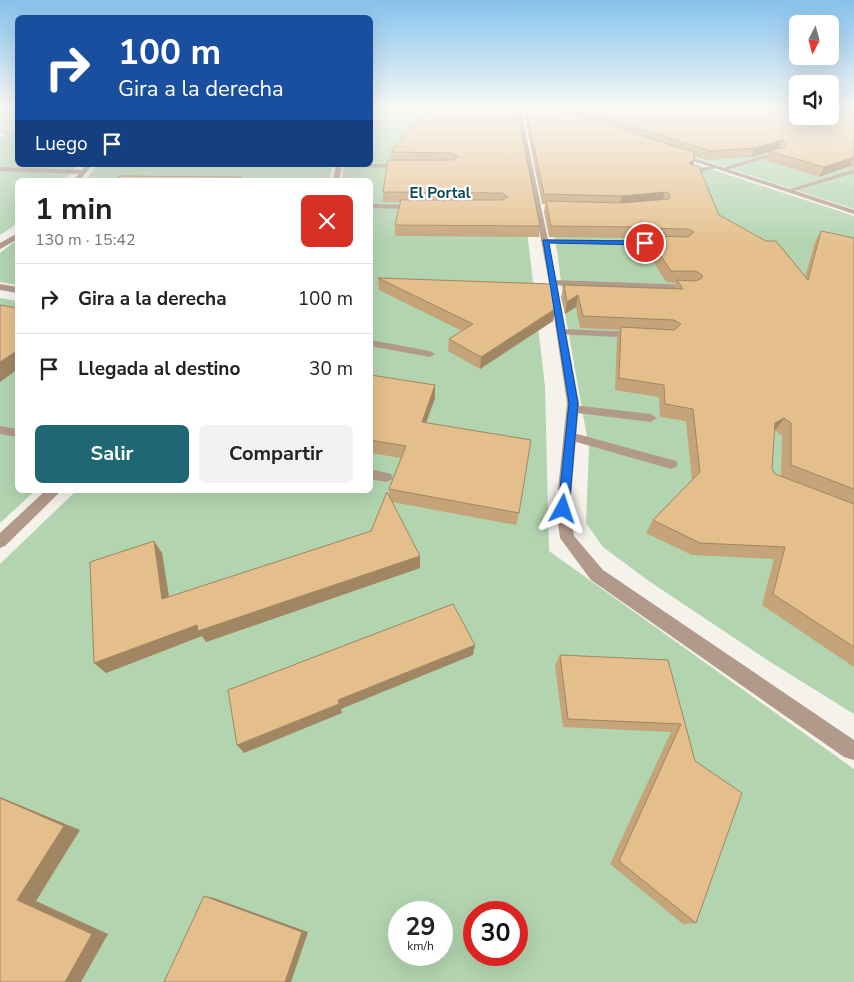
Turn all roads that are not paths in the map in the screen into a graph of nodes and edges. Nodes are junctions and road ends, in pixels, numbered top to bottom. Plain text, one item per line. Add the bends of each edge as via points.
1 (530, 155) edge
2 (680, 155) edge
3 (772, 155) edge
4 (373, 165) edge
5 (415, 166) edge
6 (715, 166) junction
7 (88, 167) edge
8 (723, 169) junction
9 (0, 170) edge
10 (853, 170) edge
11 (84, 172) junction
12 (691, 172) edge
13 (79, 178) edge
14 (788, 191) junction
15 (373, 206) edge
16 (426, 207) edge
17 (854, 212) edge
18 (15, 237) edge
19 (545, 241) junction
20 (674, 244) edge
21 (0, 247) edge
22 (553, 283) junction
23 (0, 287) edge
24 (691, 288) edge
25 (15, 290) edge
26 (561, 332) junction
27 (650, 336) edge
28 (373, 344) edge
29 (430, 354) dead end
30 (573, 408) junction
31 (652, 418) dead end
32 (0, 430) edge
33 (15, 432) edge
34 (570, 436) junction
35 (671, 464) dead end
36 (373, 475) edge
37 (386, 477) dead end
38 (52, 493) edge
39 (0, 542) edge
40 (854, 750) edge

1 - 19 street via 543,208
2 - 6 street
3 - 8 street
4 - 5 street
6 - 8 street
6 - 12 street
7 - 11 street
8 - 14 street
9 - 11 street
10 - 14 street
11 - 13 street
14 - 17 street
15 - 16 street
18 - 21 street
19 - 20 street
19 - 22 street
22 - 24 street
22 - 26 street
23 - 25 street
26 - 27 street
26 - 30 street
28 - 29 street
30 - 31 street
30 - 34 street
32 - 33 street
34 - 35 street
34 - 40 street via 563,509 567,538 597,575
36 - 37 street
38 - 39 street

